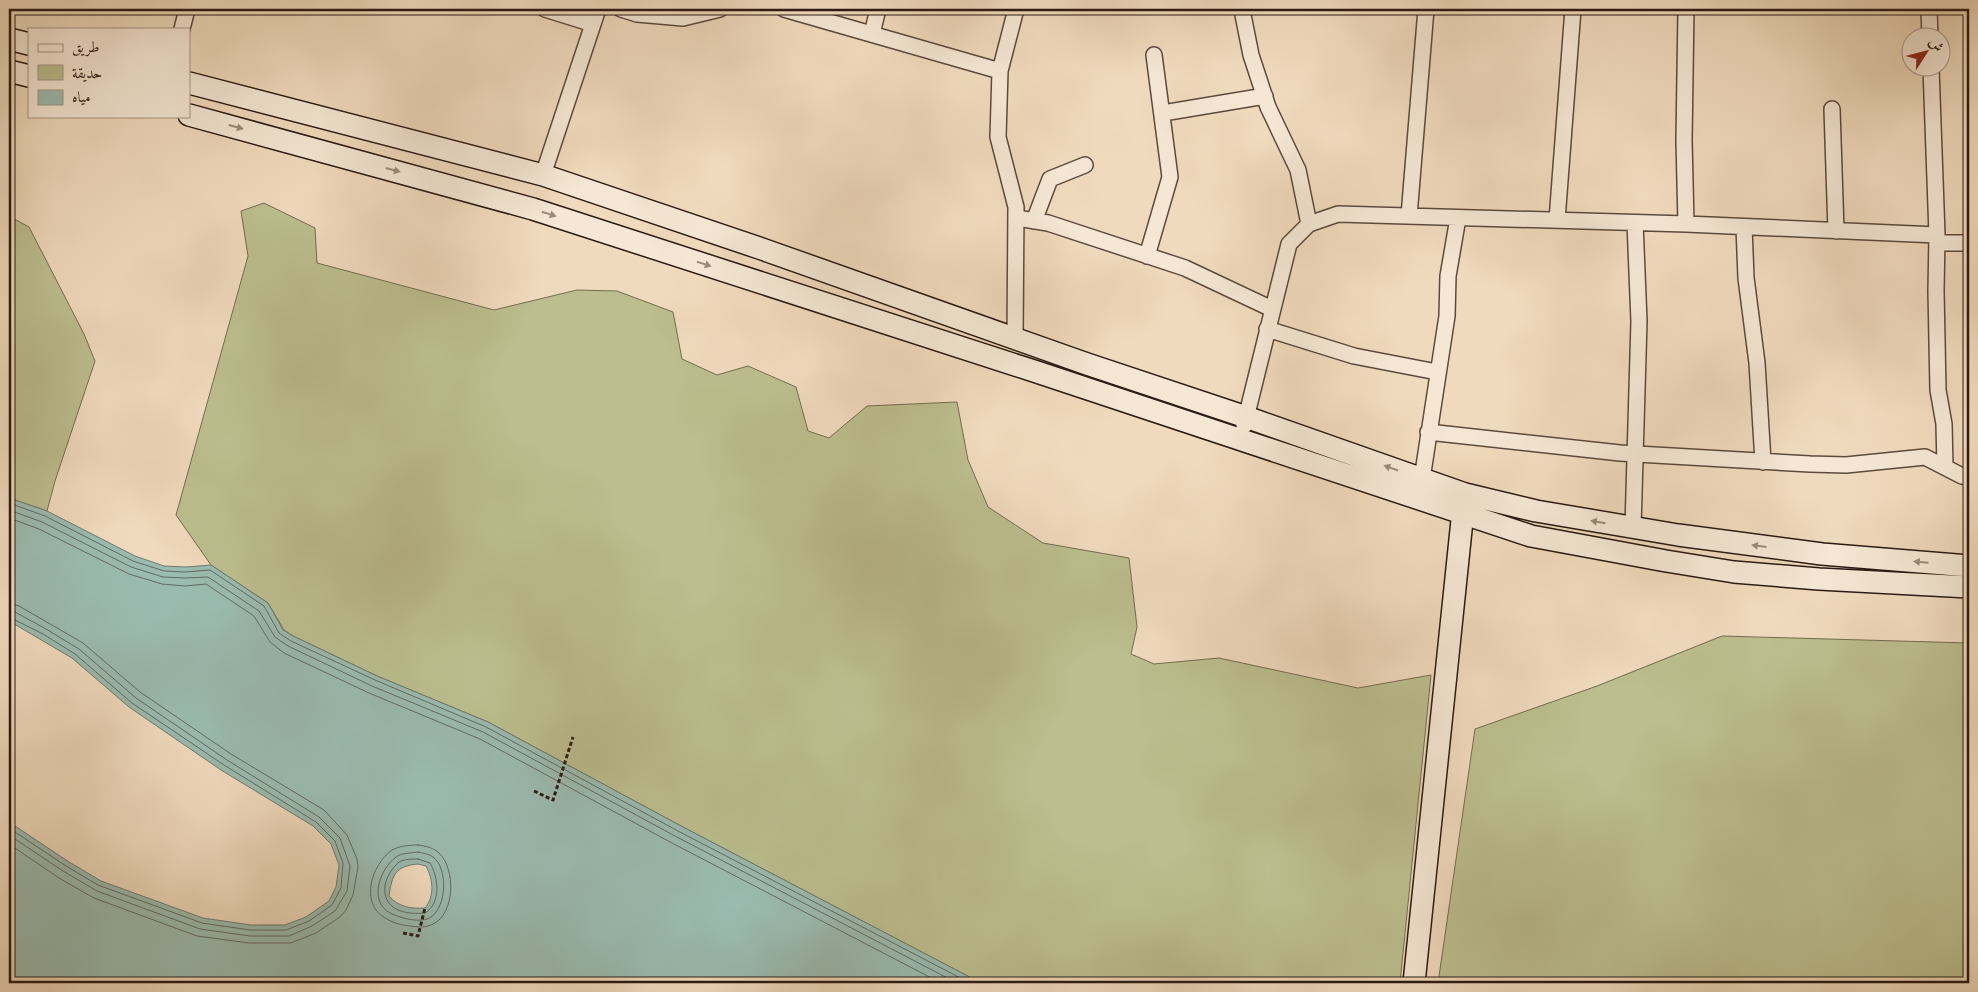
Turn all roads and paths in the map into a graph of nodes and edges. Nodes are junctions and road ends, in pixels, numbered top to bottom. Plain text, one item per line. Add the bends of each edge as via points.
1 (187, 9) edge
2 (545, 9) edge
3 (598, 9) edge
4 (621, 9) edge
5 (720, 9) edge
6 (784, 9) edge
7 (878, 9) edge
8 (1016, 9) edge
9 (1244, 9) edge
10 (1426, 9) edge
11 (1573, 9) edge
12 (1686, 9) edge
13 (1929, 9) edge
14 (593, 24) junction
15 (182, 28) edge
16 (1930, 28) edge
17 (872, 34) junction
18 (9, 39) edge
19 (28, 44) edge
20 (1154, 55) dead end
21 (9, 71) edge
22 (1000, 71) junction
23 (28, 76) edge
24 (1931, 78) edge
25 (190, 83) edge
26 (211, 89) junction
27 (1265, 96) junction
28 (1832, 110) dead end
29 (1163, 113) junction
30 (196, 117) edge
31 (1085, 164) dead end
32 (543, 175) junction
33 (1409, 216) junction
34 (1016, 218) junction
35 (1458, 218) junction
36 (1557, 220) junction
37 (1034, 221) junction
38 (1635, 223) junction
39 (1309, 224) junction
40 (1686, 224) junction
41 (1744, 227) junction
42 (1836, 231) junction
43 (1937, 239) junction
44 (1969, 243) edge
45 (1147, 256) junction
46 (1272, 309) junction
47 (1267, 329) junction
48 (1016, 339) junction
49 (1437, 372) junction
50 (1246, 417) junction
51 (1428, 432) junction
52 (1240, 439) junction
53 (1635, 454) junction
54 (1763, 462) junction
55 (1945, 467) junction
56 (1969, 477) edge
57 (1422, 479) junction
58 (1464, 504) junction
59 (1633, 527) junction
60 (1969, 566) edge
61 (1969, 587) edge
62 (573, 737) dead end
63 (534, 790) dead end
64 (425, 908) dead end
65 (403, 932) dead end
66 (1414, 983) edge

1 - 15 street
2 - 14 street
3 - 14 street
4 - 5 street via 637,14 683,18
6 - 17 street
7 - 17 street
8 - 22 street
9 - 27 street via 1251,55
10 - 33 street
11 - 36 street
12 - 40 street
13 - 16 street
14 - 32 street
17 - 22 street
18 - 19 street
20 - 29 street
21 - 23 street
22 - 34 street via 998,137
24 - 43 street
25 - 26 street
26 - 30 street
26 - 32 street
27 - 29 street
27 - 39 street via 1298,170
28 - 42 street
29 - 45 street via 1170,177
30 -> 52 street via 533,209
31 - 37 street via 1050,179
32 - 48 street
33 - 35 street
33 - 39 street via 1338,214
34 - 37 street
34 - 48 street
35 - 36 street
35 - 49 street
36 - 38 street
37 - 45 street
38 - 40 street
38 - 53 street via 1639,321
39 - 46 street via 1289,244
40 - 41 street
41 - 42 street
41 - 54 street
42 - 43 street
43 - 44 street
43 - 55 street via 1938,390 1944,424
45 - 46 street via 1185,268
46 - 47 street
47 - 49 street via 1354,356
47 - 50 street
48 - 50 street
49 - 51 street
50 - 52 street
57 -> 50 street
51 - 53 street
51 - 57 street
52 - 58 street
53 - 54 street
53 - 59 street
54 - 55 street via 1846,464 1925,458
55 - 56 street
57 - 58 street
59 -> 58 street via 1536,511
58 - 61 street via 1531,536 1657,560 1819,579
58 - 66 street
60 -> 59 street via 1822,554
62 - 63 path via 553,800
64 - 65 path via 418,936

